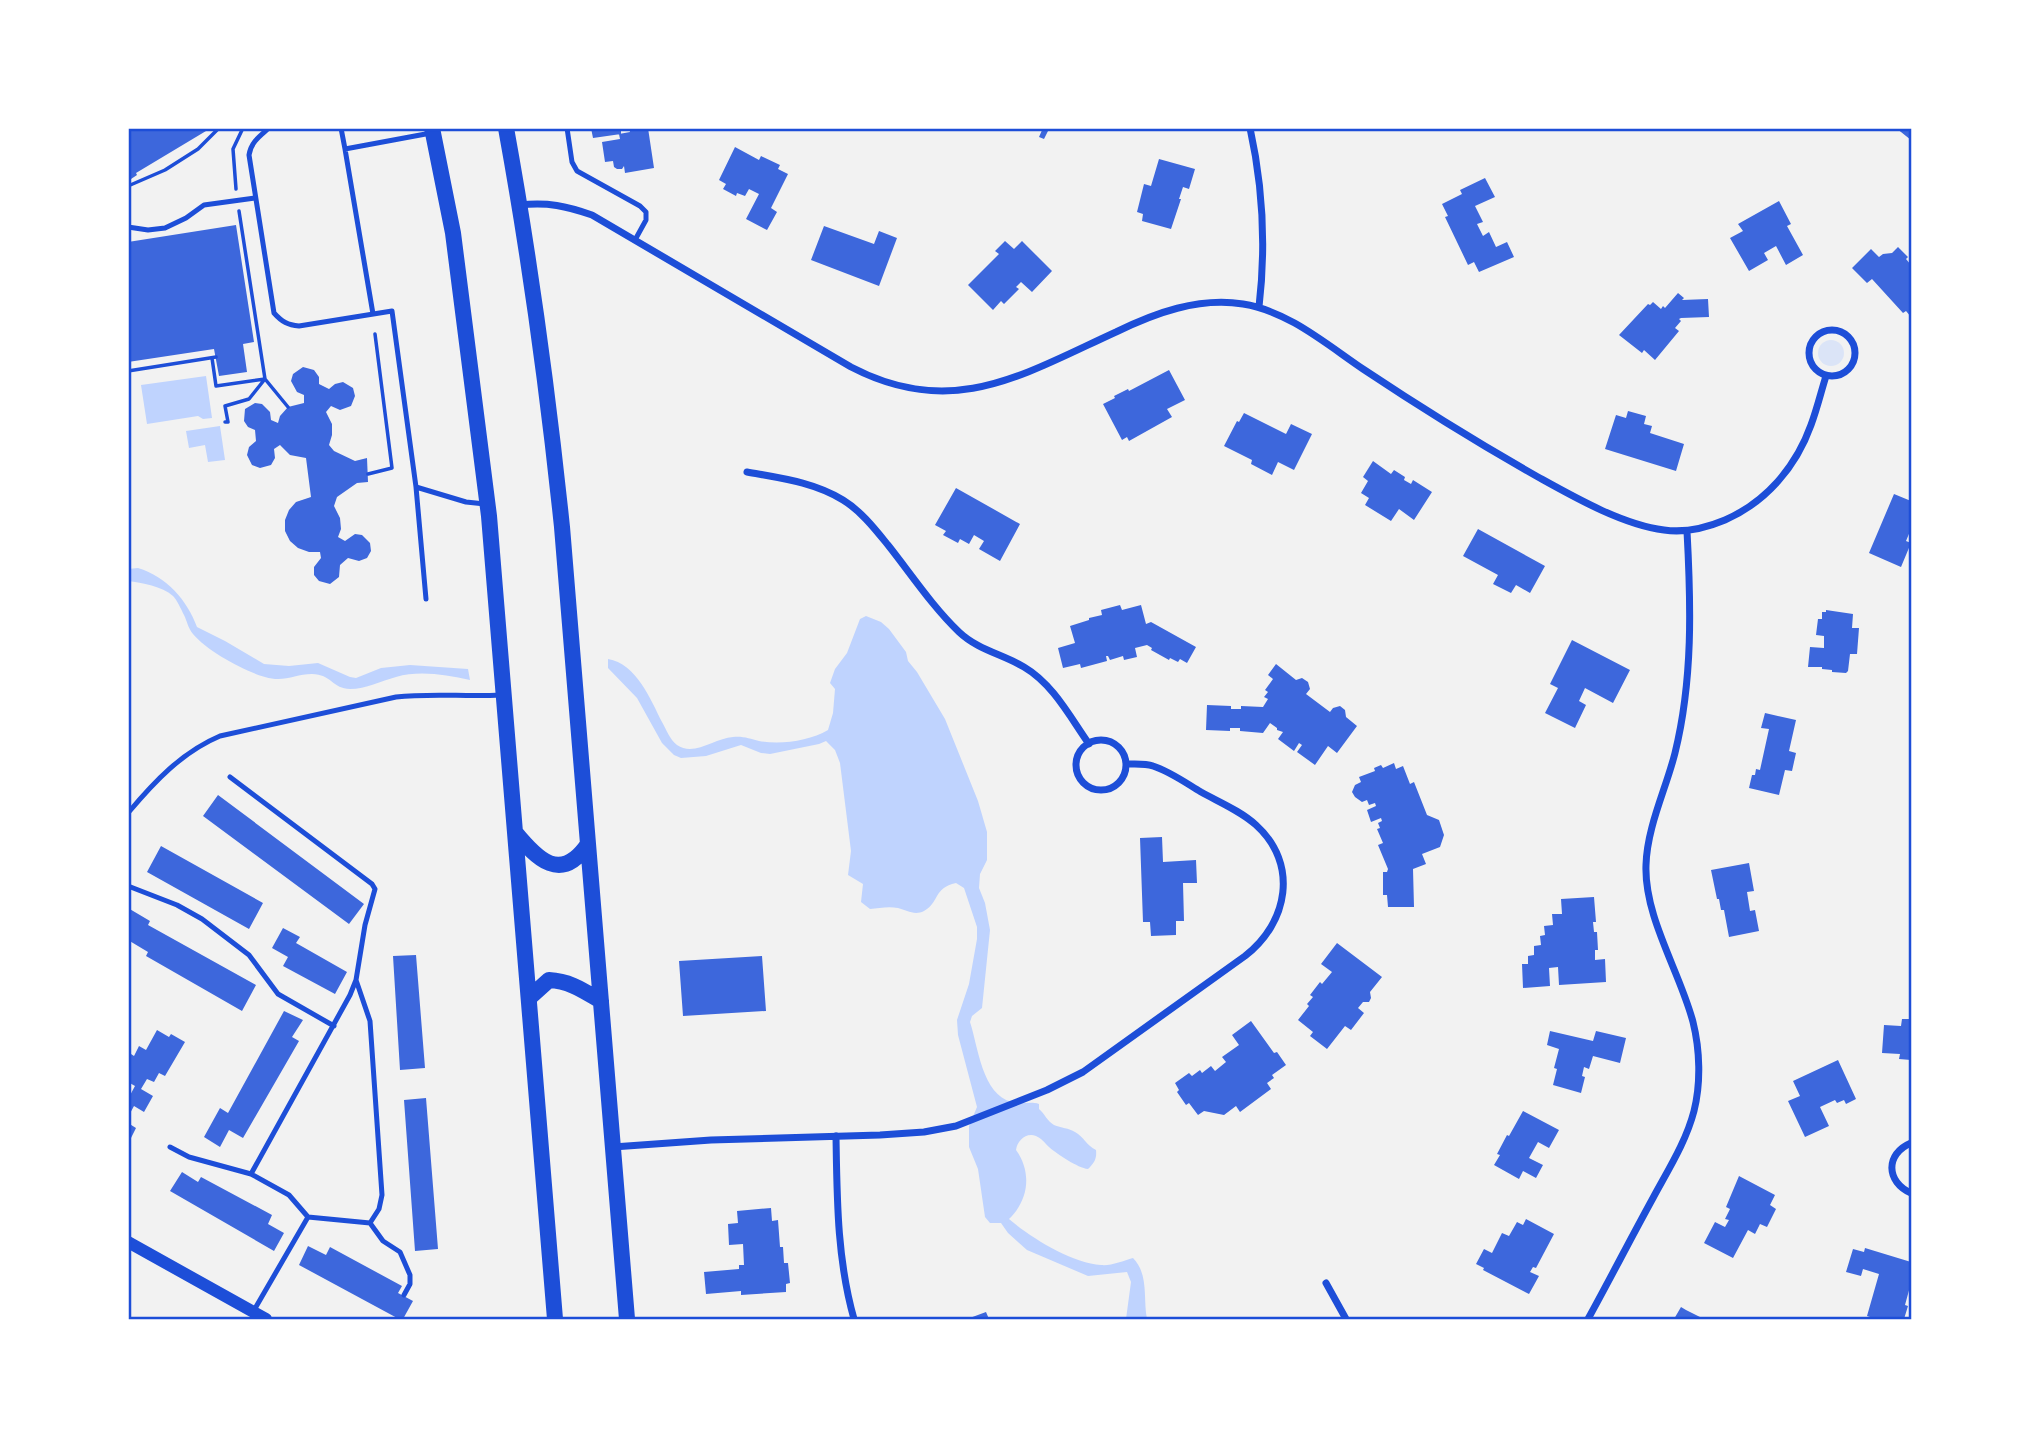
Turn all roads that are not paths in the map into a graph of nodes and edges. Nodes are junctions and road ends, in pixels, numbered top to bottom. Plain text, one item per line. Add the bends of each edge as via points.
1 (269, 128) edge
2 (341, 128) edge
3 (506, 128) edge
4 (567, 128) edge
5 (1250, 128) edge
6 (432, 130) edge
7 (345, 149) junction
8 (255, 198) junction
9 (519, 205) junction
10 (128, 227) edge
11 (635, 240) junction
12 (1259, 307) junction
13 (373, 314) junction
14 (1826, 376) junction
15 (747, 472) dead end
16 (416, 487) junction
17 (488, 505) junction
18 (1687, 531) junction
19 (426, 599) dead end
20 (504, 695) junction
21 (1089, 744) junction
22 (1126, 764) junction
23 (230, 777) dead end
24 (128, 813) edge
25 (515, 832) junction
26 (588, 844) junction
27 (128, 886) edge
28 (356, 980) junction
29 (529, 998) junction
30 (601, 1001) junction
31 (334, 1026) junction
32 (836, 1136) junction
33 (1911, 1143) edge
34 (170, 1147) dead end
35 (613, 1147) junction
36 (251, 1174) junction
37 (1911, 1193) edge
38 (308, 1217) junction
39 (370, 1223) junction
40 (128, 1242) edge
41 (1326, 1283) dead end
42 (404, 1295) dead end
43 (253, 1312) junction
44 (266, 1319) edge
45 (555, 1319) edge
46 (627, 1319) edge
47 (854, 1319) edge
48 (1346, 1319) edge
49 (1588, 1319) edge

1 - 8 lane via 250,148
2 - 7 lane
3 - 9 main road
4 - 11 lane via 572,162 578,171 646,212
5 - 12 street via 1262,214
6 - 7 lane
6 - 17 main road via 453,233
7 - 13 lane
8 - 10 lane via 204,205 165,228
8 - 13 lane via 272,305 280,320 299,326
9 - 11 street via 564,205
9 - 26 main road via 556,473
11 - 12 street via 862,373 928,392 999,382 1169,310 1210,303
12 - 18 street via 1293,323 1449,426 1552,485 1629,521
13 - 16 lane via 392,311
14 - 14 street via 1841,374 1852,364 1854,349 1840,332 1825,332 1810,346 1810,361
14 - 18 street via 1811,425 1779,481 1740,513
15 - 21 street via 802,482 852,506 960,633 1037,676
16 - 17 lane
16 - 19 lane
17 - 20 main road
18 - 49 street via 1687,684 1646,866 1650,900 1692,1021 1698,1063 1696,1098 1684,1140
20 - 24 lane via 396,697 220,736 174,765
20 - 25 main road
21 - 22 street via 1110,742 1121,750
21 - 22 street via 1077,762 1079,776 1090,787 1112,788 1123,778
22 - 32 street via 1152,765 1254,823 1267,837 1278,856 1283,879 1282,903 1272,928 1256,947 1071,1079 956,1126
23 - 28 lane via 372,884 375,889
25 - 26 main road via 537,858 555,865 579,856
25 - 29 main road
26 - 30 main road
27 - 31 lane via 202,919 249,955 278,994
28 - 31 lane
28 - 39 lane via 370,1021 382,1195
29 - 30 main road via 549,980 563,981
29 - 45 main road
30 - 35 main road
31 - 36 lane
32 - 35 street
32 - 47 street via 839,1247
33 - 37 street via 1896,1153 1892,1168 1897,1184
34 - 36 lane
35 - 46 main road
36 - 38 lane via 289,1195
38 - 39 lane
38 - 43 lane
39 - 42 lane via 383,1241 400,1252 410,1275
40 - 43 street
41 - 48 street
43 - 44 street

